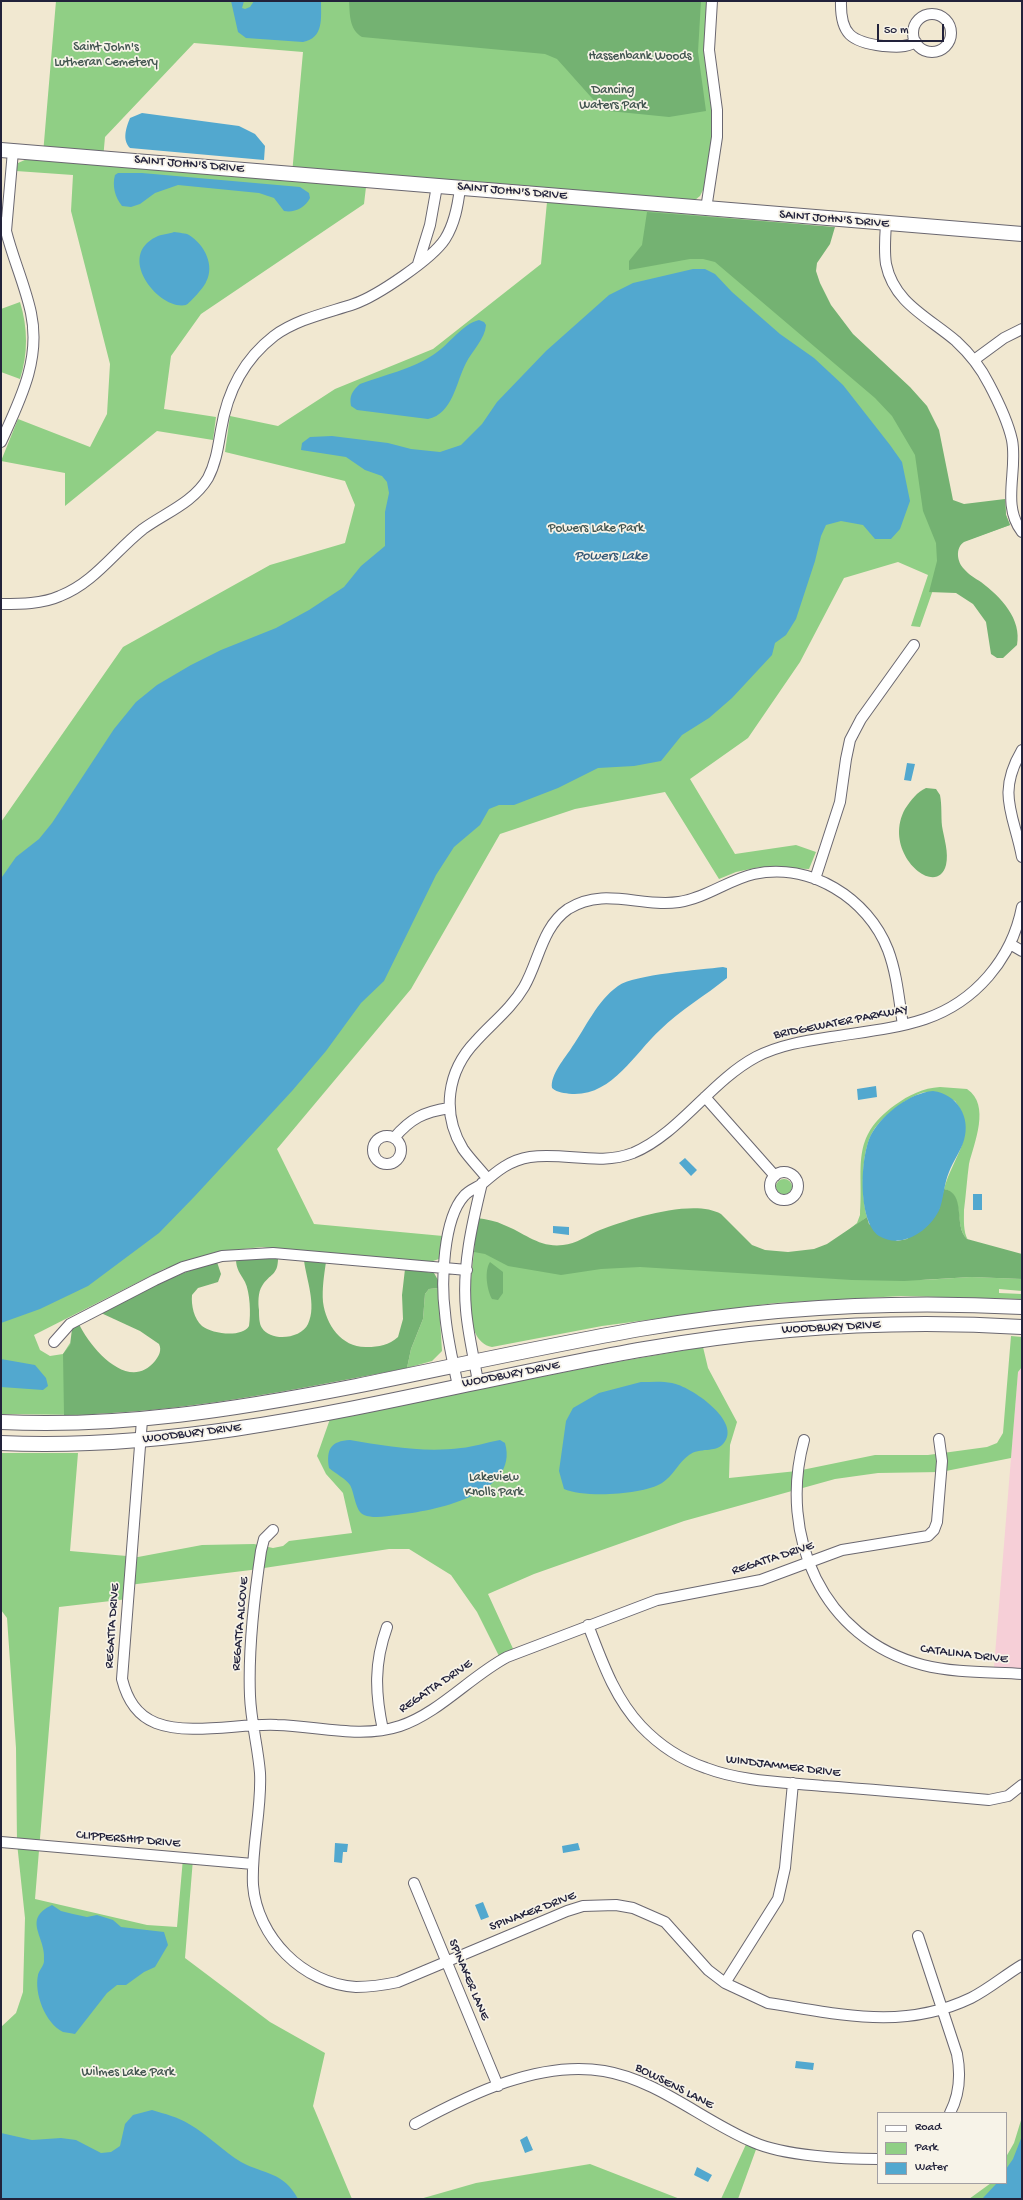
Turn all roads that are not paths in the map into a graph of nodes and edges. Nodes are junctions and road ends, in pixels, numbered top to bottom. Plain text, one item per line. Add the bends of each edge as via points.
1 (712, 1) edge
2 (841, 1) edge
3 (916, 42) dead end
4 (7, 151) edge
5 (437, 186) junction
6 (460, 188) junction
7 (706, 209) junction
8 (1, 222) edge
9 (886, 224) junction
10 (6, 231) junction
11 (1022, 234) edge
12 (418, 264) junction
13 (1022, 329) edge
14 (974, 360) junction
15 (1, 442) edge
16 (1022, 532) edge
17 (1, 604) edge
18 (914, 644) dead end
19 (1022, 750) edge
20 (1021, 846) edge
21 (1022, 857) edge
22 (815, 879) junction
23 (1022, 907) edge
24 (1010, 944) junction
25 (1022, 951) edge
26 (903, 1025) junction
27 (705, 1097) junction
28 (449, 1108) junction
29 (394, 1138) dead end
30 (775, 1176) dead end
31 (485, 1181) junction
32 (445, 1268) junction
33 (467, 1270) junction
34 (1022, 1307) edge
35 (1022, 1327) edge
36 (54, 1342) dead end
37 (475, 1362) junction
38 (454, 1366) junction
39 (478, 1382) junction
40 (458, 1386) junction
41 (142, 1420) junction
42 (1, 1422) edge
43 (939, 1439) dead end
44 (141, 1440) junction
45 (804, 1440) dead end
46 (1, 1443) edge
47 (273, 1530) dead end
48 (808, 1562) junction
49 (588, 1625) junction
50 (387, 1627) dead end
51 (1022, 1674) edge
52 (253, 1725) junction
53 (383, 1730) junction
54 (793, 1783) junction
55 (1022, 1785) edge
56 (1, 1842) edge
57 (253, 1864) junction
58 (414, 1883) dead end
59 (918, 1936) dead end
60 (446, 1962) junction
61 (1022, 1964) edge
62 (725, 1984) junction
63 (943, 2010) junction
64 (498, 2086) junction
65 (951, 2112) edge
66 (415, 2124) dead end
67 (877, 2159) edge

1 - 7 street via 709,50 717,137
2 - 3 street via 842,23 851,37 859,42 896,47 906,47
4 - 5 main road, SAINT JOHN'S DRIVE
4 - 10 street
5 - 6 main road, SAINT JOHN'S DRIVE
5 - 12 street via 432,218
6 - 7 main road, SAINT JOHN'S DRIVE
6 - 12 street via 453,224 446,238 438,249
7 - 9 main road, SAINT JOHN'S DRIVE
8 - 10 street
9 - 11 main road, SAINT JOHN'S DRIVE
9 - 14 street via 886,264 898,293 910,306 955,340
10 - 15 street via 31,314 34,345 27,382
12 - 17 street via 374,294 356,303 302,320 262,346 242,369 234,384 224,414 214,465 203,485 188,500 142,530 74,590 42,602
13 - 14 street via 1004,338
14 - 16 street via 992,391 1012,439 1011,508
18 - 22 street via 861,719 850,740 840,802
19 - 20 street via 1012,771 1009,794 1010,816
20 - 21 street
22 - 26 street via 853,901 877,929 891,961
22 - 28 street via 804,875 769,872 739,878 696,898 680,902 661,904 607,897 580,903 568,910 549,930 532,972 514,1002 476,1040 459,1063 453,1077
23 - 24 street, BRIDGEWATER PARKWAY
24 - 25 street
24 - 26 street, BRIDGEWATER PARKWAY via 990,975 969,996 940,1013
26 - 27 street, BRIDGEWATER PARKWAY via 796,1043 772,1050 744,1064
27 - 30 street
27 - 31 street, BRIDGEWATER PARKWAY via 659,1138 632,1153 600,1160 529,1157 505,1165
28 - 29 street via 430,1111 418,1117 409,1122
28 - 31 street via 456,1135
31 - 32 street, BRIDGEWATER PARKWAY via 465,1194 454,1213 448,1232
31 - 33 street via 472,1219
32 - 33 street
32 - 36 street via 277,1253 222,1256 197,1262 160,1277 70,1324
32 - 38 street, BRIDGEWATER PARKWAY via 444,1312
33 - 37 street via 466,1311
34 - 37 main road, WOODBURY DRIVE via 883,1304 760,1312 638,1330
35 - 39 main road, WOODBURY DRIVE via 907,1324 764,1332 643,1349
37 - 38 main road, WOODBURY DRIVE
37 - 39 street
38 - 40 street, BRIDGEWATER PARKWAY
38 - 41 main road, WOODBURY DRIVE via 254,1406
39 - 40 main road, WOODBURY DRIVE
40 - 44 main road, WOODBURY DRIVE via 243,1428
41 - 42 main road, WOODBURY DRIVE
41 - 44 street, REGATTA DRIVE
43 - 48 street, REGATTA DRIVE via 942,1461 938,1522 928,1536 842,1550
44 - 46 main road, WOODBURY DRIVE
44 - 52 street, REGATTA DRIVE via 122,1663 126,1695 135,1709 146,1717 169,1726 225,1729
45 - 48 street, CATALINA DRIVE via 798,1462 796,1485 799,1527
47 - 52 street, REGATTA ALCOVE via 263,1543 260,1559 251,1654 250,1697
48 - 49 street, REGATTA DRIVE via 744,1584 657,1600
48 - 51 street, CATALINA DRIVE via 818,1583 838,1613 859,1634 881,1649 923,1665
49 - 53 street, REGATTA DRIVE via 507,1656 487,1667 411,1722
49 - 54 street, WINDJAMMER DRIVE via 615,1691 626,1709 653,1738 682,1757 706,1768 732,1775
50 - 53 street via 379,1649 377,1678 378,1708
52 - 53 street, REGATTA DRIVE via 357,1732
52 - 57 street, SPINAKER DRIVE via 260,1775
54 - 55 street, WINDJAMMER DRIVE via 989,1800 1008,1796
54 - 62 street via 785,1868 778,1899
56 - 57 street, CLIPPERSHIP DRIVE
57 - 60 street, SPINAKER DRIVE via 257,1906 265,1926 285,1954 301,1967 320,1977 355,1987 375,1987 398,1982
58 - 60 street, SPINAKER LANE
59 - 63 street
60 - 62 street, SPINAKER DRIVE via 567,1911 583,1906 616,1905 633,1908 665,1922 708,1970
60 - 64 street, SPINAKER LANE
61 - 63 street, SPINAKER DRIVE via 972,1997
62 - 63 street, SPINAKER DRIVE via 768,2003 875,2018 898,2018
63 - 65 street via 960,2071 959,2087
64 - 66 street, BOWSENS LANE
64 - 67 street, BOWSENS LANE via 549,2071 604,2071 638,2081 742,2137 768,2148 792,2153

